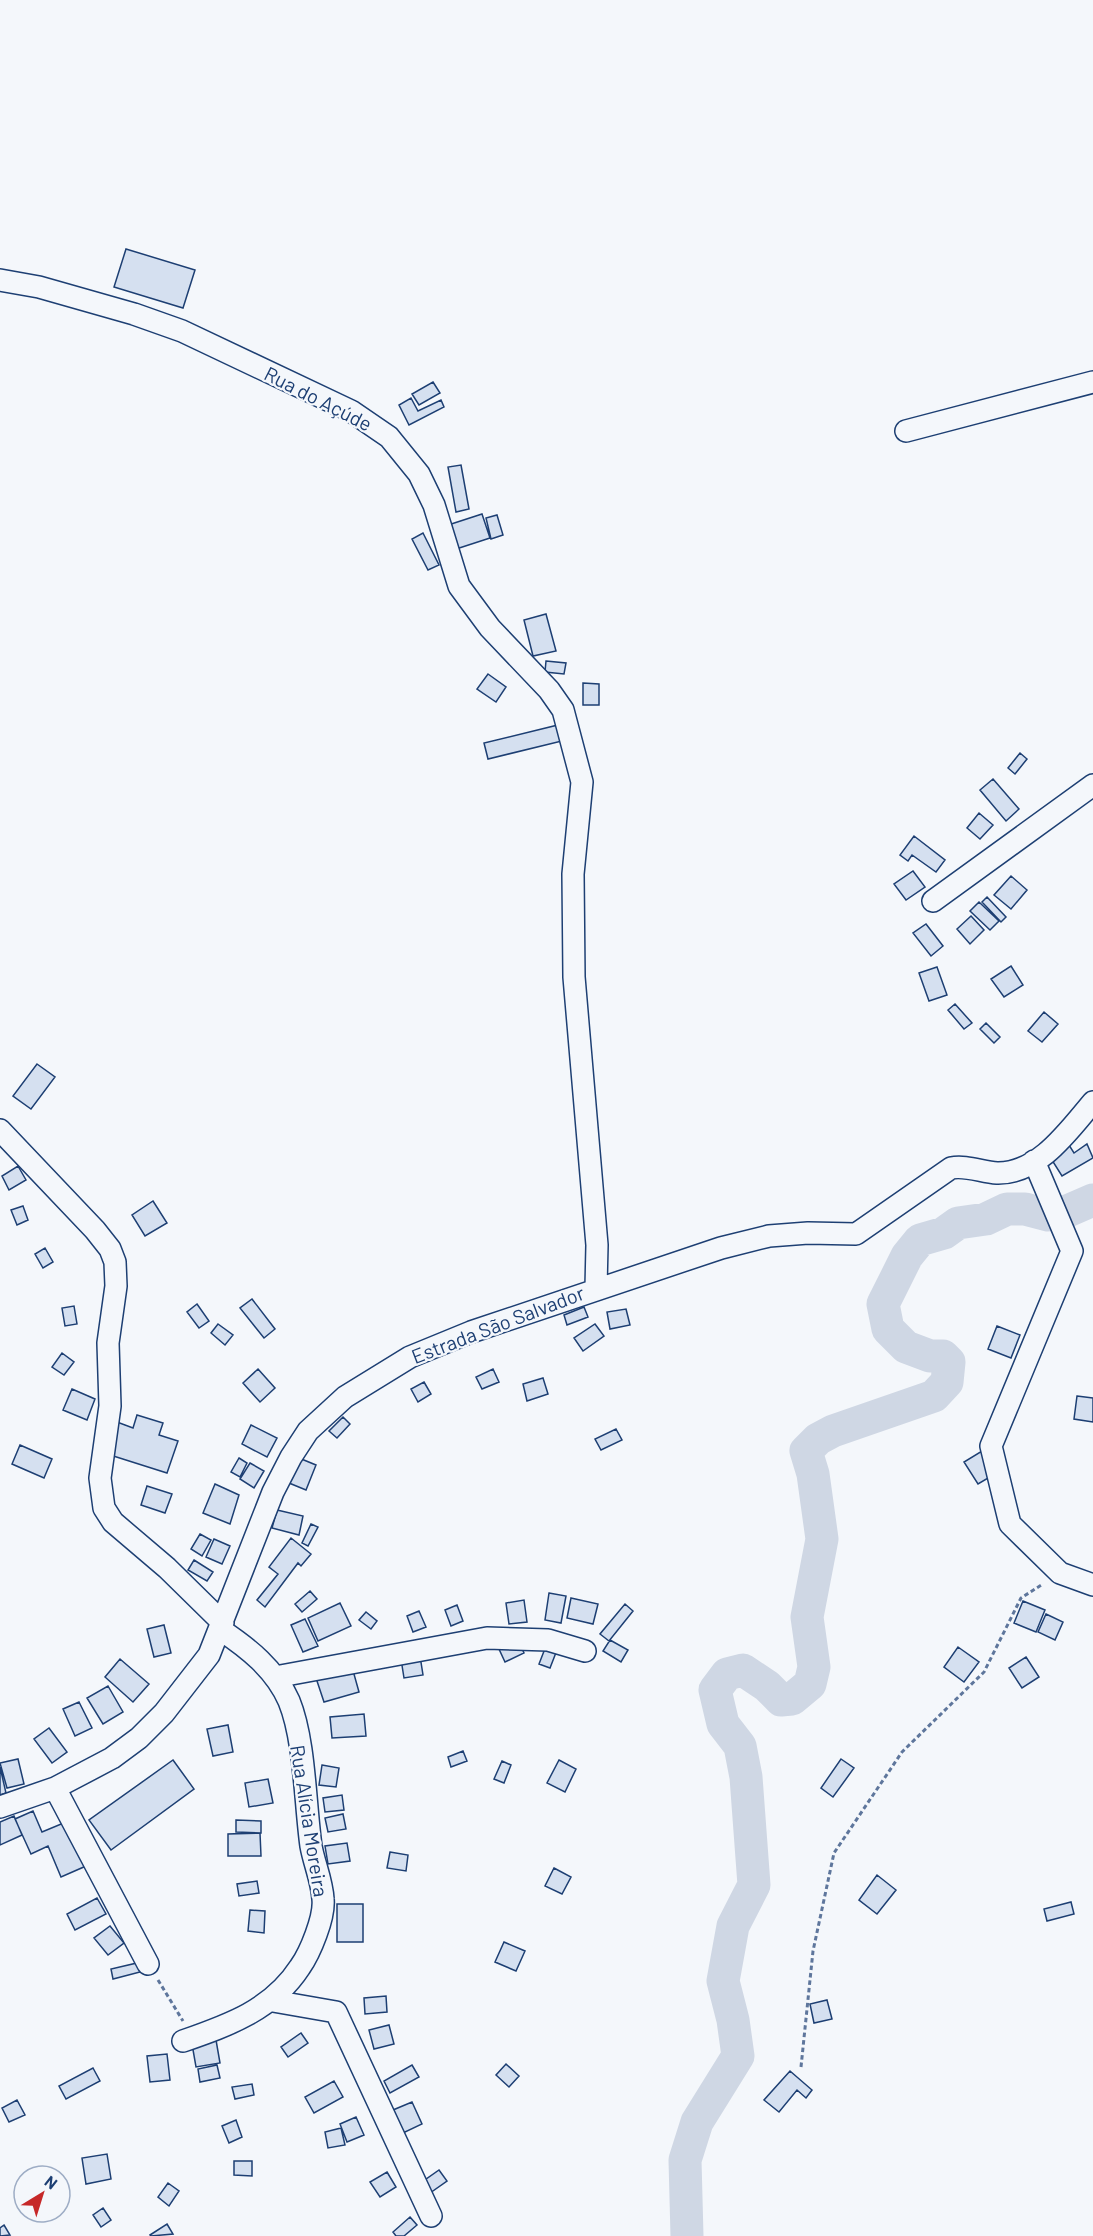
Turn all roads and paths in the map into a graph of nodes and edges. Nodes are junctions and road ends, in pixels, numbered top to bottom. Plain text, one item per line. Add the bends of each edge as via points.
1 (0, 280) edge
2 (1093, 382) edge
3 (906, 431) dead end
4 (1093, 785) edge
5 (933, 901) dead end
6 (1093, 1102) edge
7 (0, 1130) edge
8 (1035, 1161) junction
9 (596, 1288) junction
10 (1060, 1573) junction
11 (1093, 1585) edge
12 (222, 1626) junction
13 (585, 1651) dead end
14 (275, 1677) junction
15 (55, 1788) junction
16 (0, 1807) edge
17 (148, 1964) joint
18 (273, 2001) junction
19 (188, 2040) joint
20 (801, 2067) dead end
21 (431, 2216) dead end

1 - 9 street, Rua do Açúde via 39,287 182,331 351,411 389,437 419,474 434,505 459,586 562,710 582,782 573,874 574,978 597,1245
2 - 3 street
4 - 5 street
6 - 8 street, Estrada São Salvador via 1053,1147
7 - 12 street, Rua Alícia Moreira via 95,1230 115,1262 116,1286 108,1343 110,1406 100,1478 104,1508 113,1522 167,1568
8 - 9 street, Estrada São Salvador via 1000,1173 951,1168 856,1234 769,1236
8 - 10 street via 1072,1251 991,1446 1010,1524
9 - 12 street, Estrada São Salvador via 410,1357 345,1397 308,1431 291,1457 273,1492
10 - 11 street
10 - 20 path via 1021,1598 984,1672 902,1752 834,1852 813,1951
12 - 14 street, Rua Alícia Moreira
12 - 15 street, Estrada São Salvador via 209,1655 139,1738 112,1758
13 - 14 street via 548,1640 487,1638
14 - 18 street, Rua Alícia Moreira via 289,1702 301,1754 311,1848 324,1900 300,1967
15 - 16 street, Estrada São Salvador
15 - 17 street
17 - 19 path
18 - 19 street, Rua Alícia Moreira via 235,2023
18 - 21 street via 336,2012

